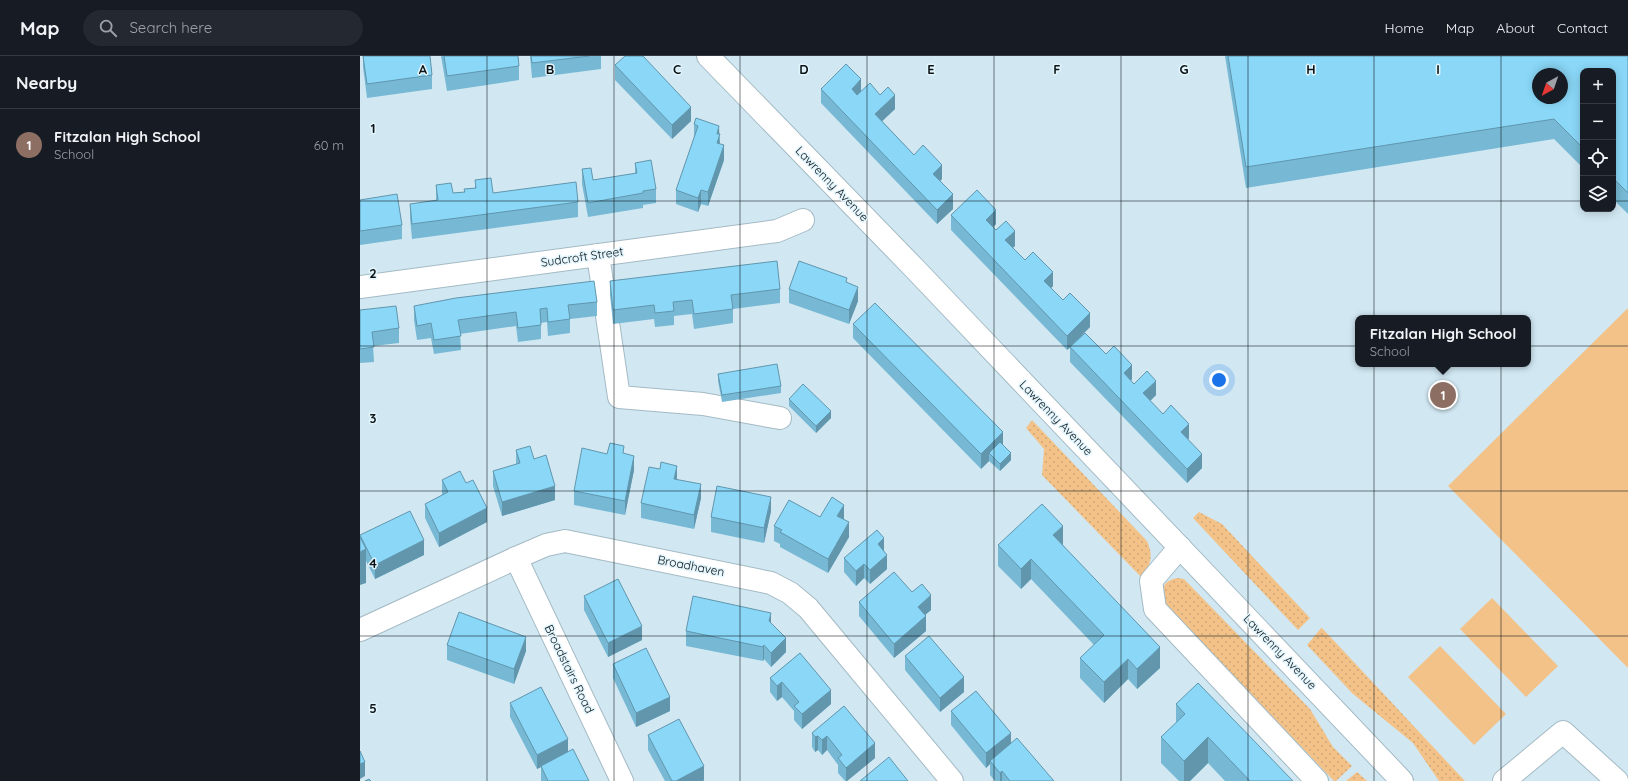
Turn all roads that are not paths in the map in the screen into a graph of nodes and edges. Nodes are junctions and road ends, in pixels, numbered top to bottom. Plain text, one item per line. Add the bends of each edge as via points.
1 (708, 56) edge
2 (803, 220) dead end
3 (598, 255) junction
4 (360, 287) edge
5 (780, 418) dead end
6 (1180, 547) junction
7 (516, 558) junction
8 (360, 630) edge
9 (622, 781) edge
10 (952, 781) edge
11 (1317, 781) edge
12 (1402, 781) edge
13 (1504, 781) edge
14 (1617, 781) edge

1 - 6 street, Lawrenny Avenue
2 - 3 street, Sudcroft Street via 777,231
3 - 4 street, Sudcroft Street
3 - 5 street via 619,397 703,404
6 - 11 street via 1151,581 1155,609
6 - 12 street, Lawrenny Avenue
7 - 8 street, Broadhaven
7 - 9 street, Broadstairs Road
7 - 10 street, Broadhaven via 546,545 565,541 772,583 790,593 808,608
13 - 14 street via 1563,732

